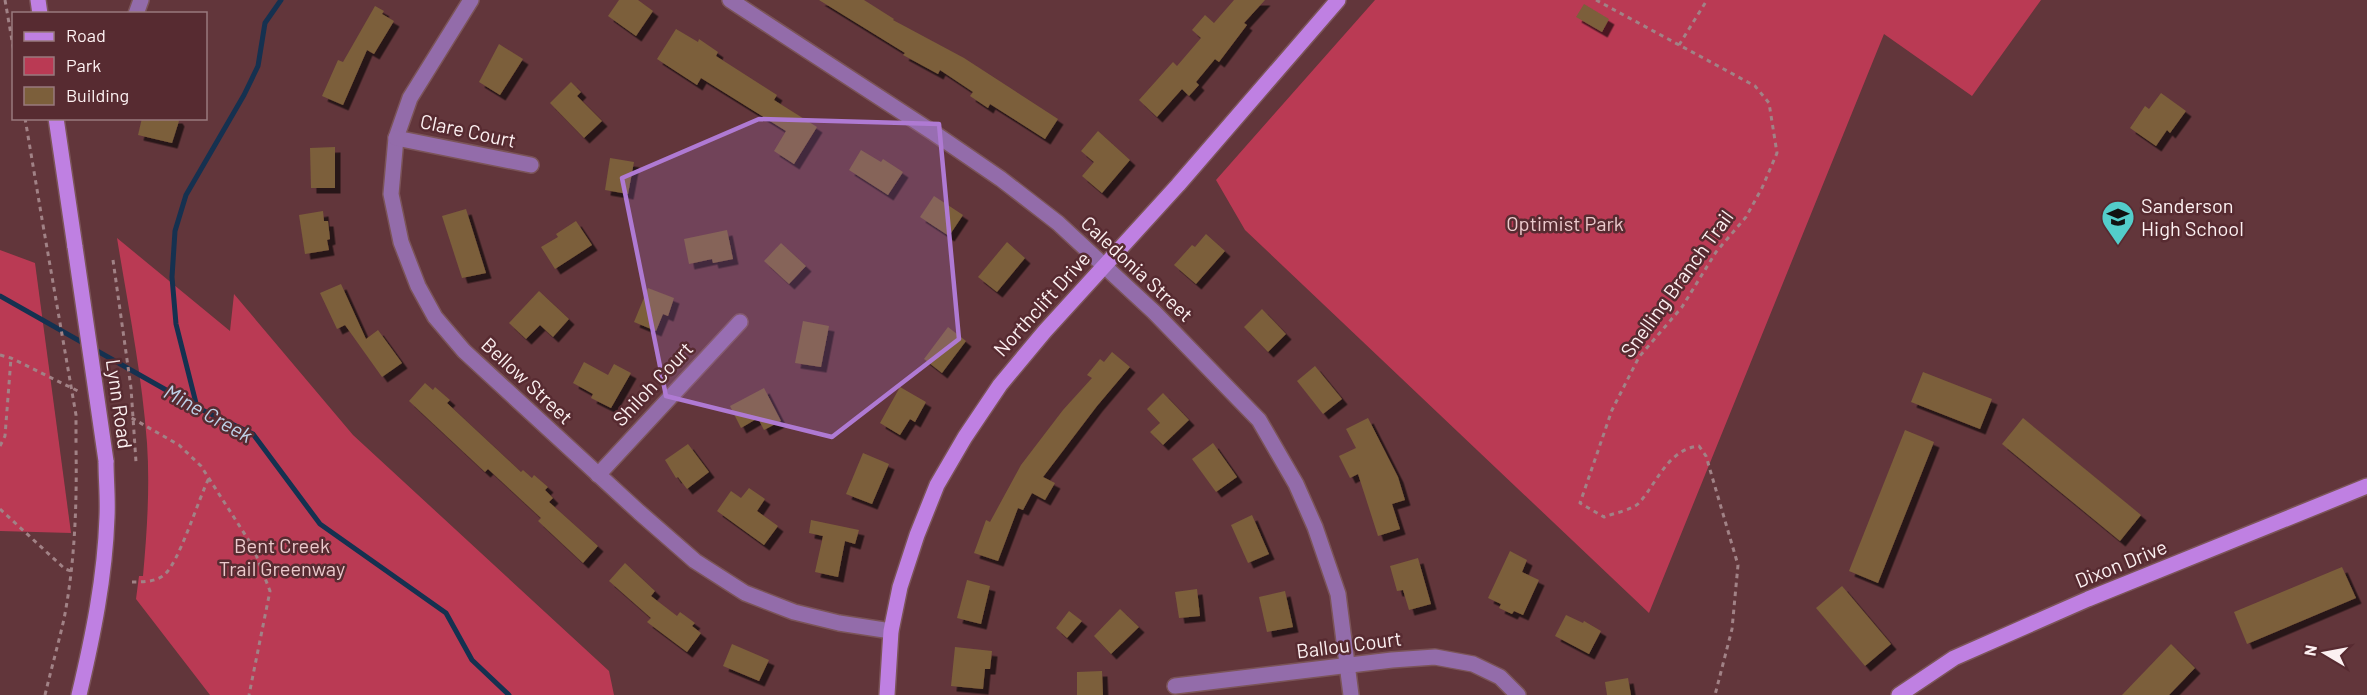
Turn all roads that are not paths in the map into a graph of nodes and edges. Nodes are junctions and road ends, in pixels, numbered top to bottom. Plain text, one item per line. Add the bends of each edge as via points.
1 (471, 0) edge
2 (730, 0) edge
3 (1338, 0) edge
4 (56, 120) edge
5 (396, 138) junction
6 (531, 165) dead end
7 (1104, 266) junction
8 (740, 322) dead end
9 (598, 475) junction
10 (2367, 486) edge
11 (891, 631) junction
12 (1349, 666) junction
13 (1175, 686) dead end
14 (79, 695) edge
15 (886, 695) edge
16 (1351, 695) edge
17 (1518, 695) edge
18 (1899, 695) edge

1 - 5 street, Bellow Street via 410,98
2 - 7 street, Caledonia Street via 1001,179 1058,223
3 - 7 street, Northclift Drive
4 - 14 street, Lynn Road, bridge via 106,461 107,517 101,581
5 - 6 street, Clare Court
5 - 9 street, Bellow Street via 391,194 400,242 435,317 464,351
7 - 11 street, Northclift Drive via 1000,384 959,446 937,485 917,535
7 - 12 street, Caledonia Street via 1193,350 1259,420 1296,484 1315,527 1338,594
8 - 9 street, Shiloh Court
9 - 11 street, Bellow Street via 695,561 745,593 795,612
10 - 18 street, Dixon Drive via 1954,658
11 - 15 street, Northclift Drive
12 - 13 street, Ballou Court
12 - 16 street, Caledonia Street
12 - 17 street, Ballou Court via 1436,657 1473,664 1500,677

